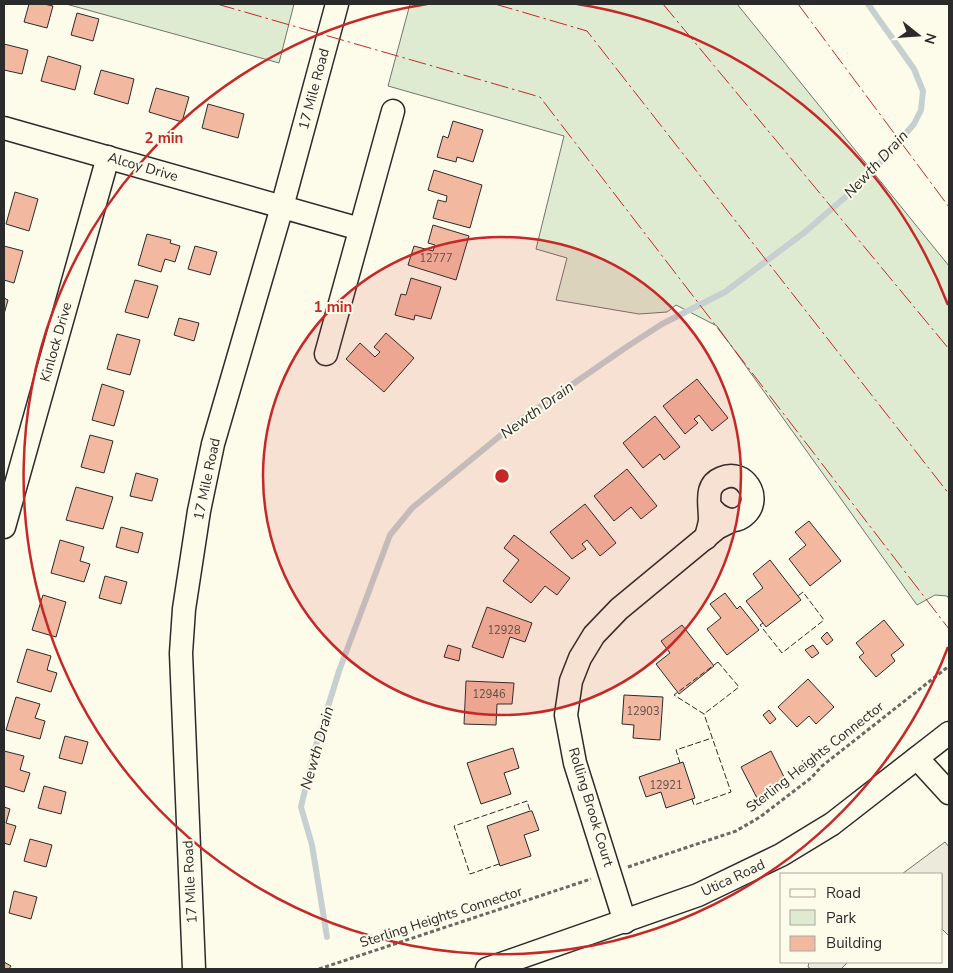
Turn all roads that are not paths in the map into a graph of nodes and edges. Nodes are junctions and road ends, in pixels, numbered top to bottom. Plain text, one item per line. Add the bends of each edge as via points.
1 (337, 4) edge
2 (393, 111) dead end
3 (4, 128) edge
4 (108, 157) junction
5 (282, 206) junction
6 (360, 228) junction
7 (326, 354) dead end
8 (710, 506) junction
9 (733, 520) junction
10 (4, 528) edge
11 (706, 538) junction
12 (949, 733) edge
13 (917, 758) junction
14 (949, 794) edge
15 (625, 922) junction
16 (194, 969) edge
17 (487, 969) edge

1 - 5 street, 17 Mile Road
2 - 6 street
3 - 4 street, Alcoy Drive
4 - 5 street, Alcoy Drive
4 - 10 street, Kinlock Drive
5 - 6 street, Alcoy Drive
5 - 16 street, 17 Mile Road via 213,444 184,609 181,653
6 - 7 street
8 - 9 street via 719,517
8 - 9 street, Rolling Brook Court via 709,492 717,480 731,475 745,481 753,494 753,501 746,514
8 - 11 street, Rolling Brook Court
9 - 11 street, Rolling Brook Court
11 - 15 street, Rolling Brook Court via 619,609 594,635 570,681 566,715 575,762
12 - 13 street, Utica Road
13 - 14 street
13 - 15 street, Utica Road via 832,824 797,846 698,895
15 - 17 street, Utica Road

